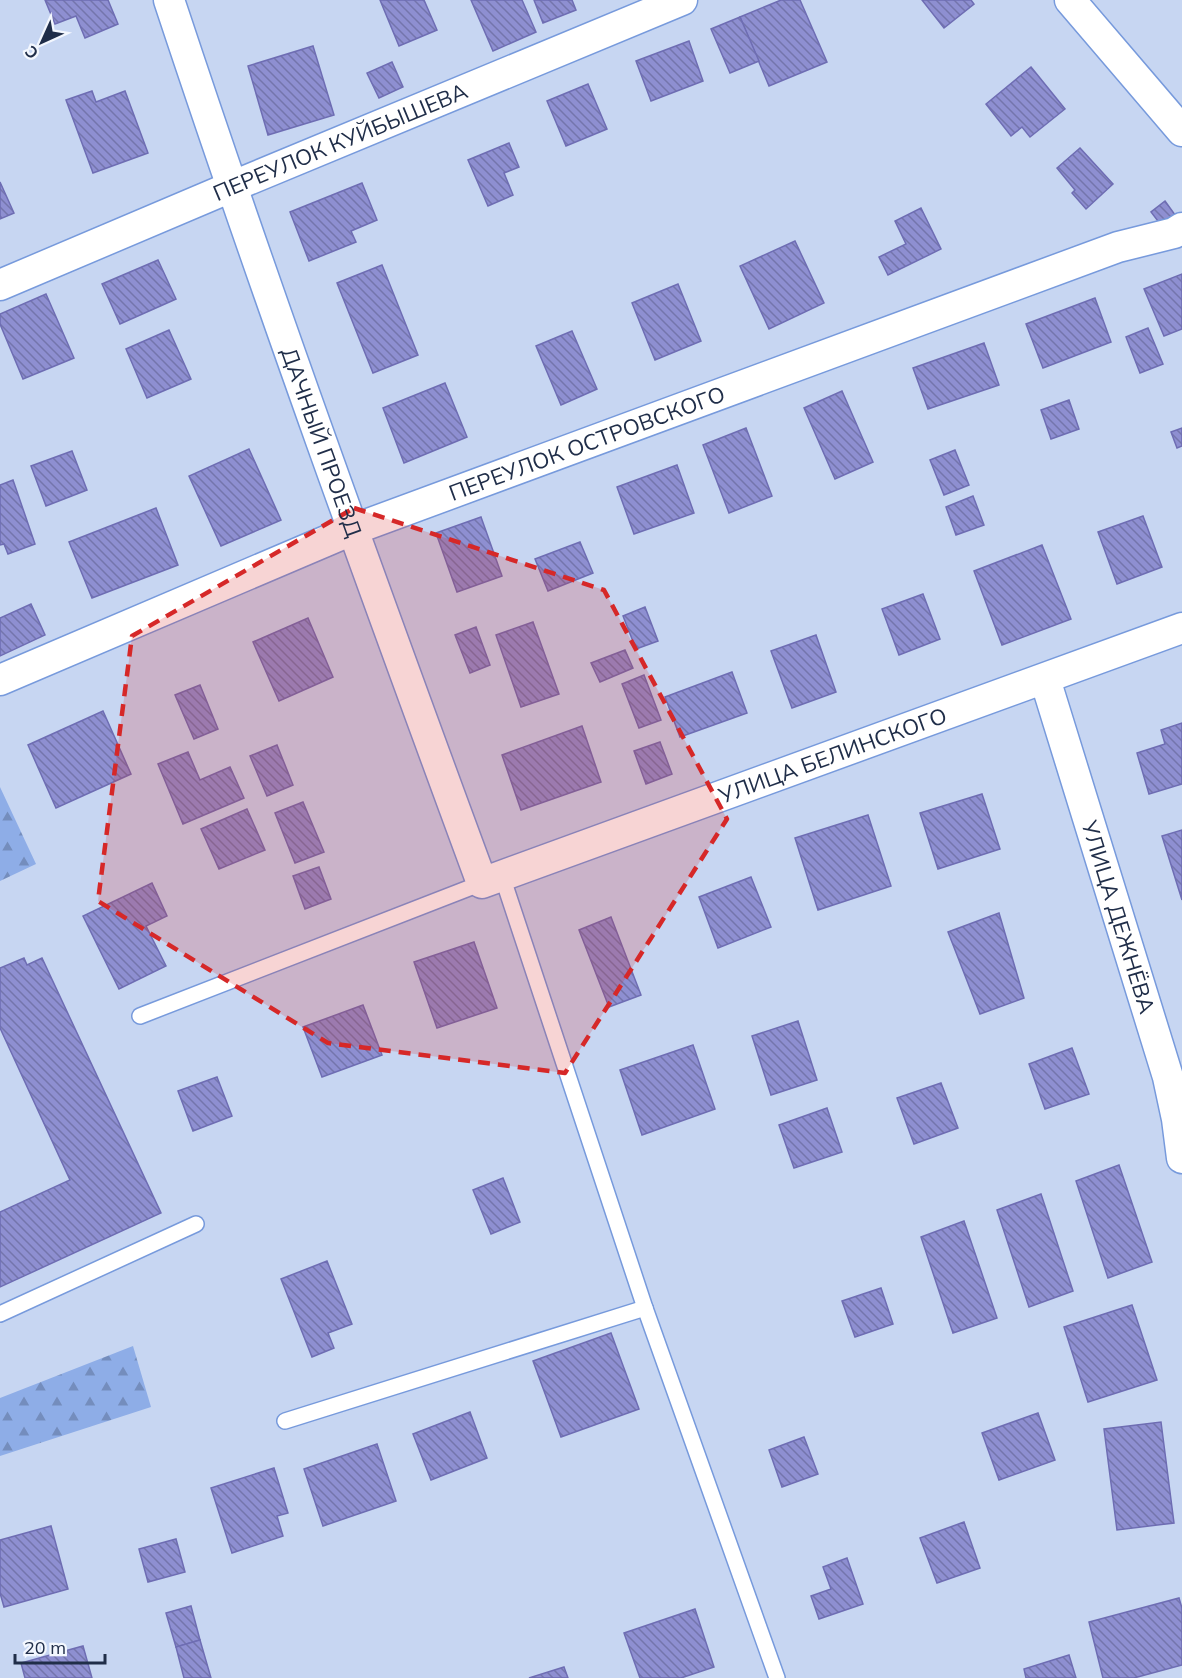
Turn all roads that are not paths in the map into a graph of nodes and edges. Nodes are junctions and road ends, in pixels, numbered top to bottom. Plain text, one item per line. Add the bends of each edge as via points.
1 (169, 0) edge
2 (682, 0) edge
3 (1070, 0) edge
4 (1182, 131) edge
5 (231, 187) junction
6 (1182, 228) edge
7 (0, 285) edge
8 (352, 530) junction
9 (1182, 628) edge
10 (1045, 679) junction
11 (0, 680) edge
12 (492, 879) junction
13 (140, 1016) dead end
14 (1179, 1118) edge
15 (1182, 1158) edge
16 (196, 1224) dead end
17 (645, 1308) junction
18 (0, 1314) edge
19 (285, 1422) dead end
20 (777, 1678) edge

1 - 5 street, ДАЧНЫЙ ПРОЕЗД
2 - 5 street, ПЕРЕУЛОК КУЙБЫШЕВА
3 - 4 street
5 - 7 street, ПЕРЕУЛОК КУЙБЫШЕВА
5 - 8 street, ДАЧНЫЙ ПРОЕЗД
6 - 8 street, ПЕРЕУЛОК ОСТРОВСКОГО via 1118,247
8 - 11 street, ПЕРЕУЛОК ОСТРОВСКОГО
8 - 12 street, ДАЧНЫЙ ПРОЕЗД
9 - 10 street, УЛИЦА БЕЛИНСКОГО
10 - 12 street, УЛИЦА БЕЛИНСКОГО
10 - 14 street, УЛИЦА ДЕЖНЁВА
12 - 13 lane
12 - 17 lane
14 - 15 street, УЛИЦА ДЕЖНЁВА
16 - 18 lane
17 - 19 lane
17 - 20 lane

